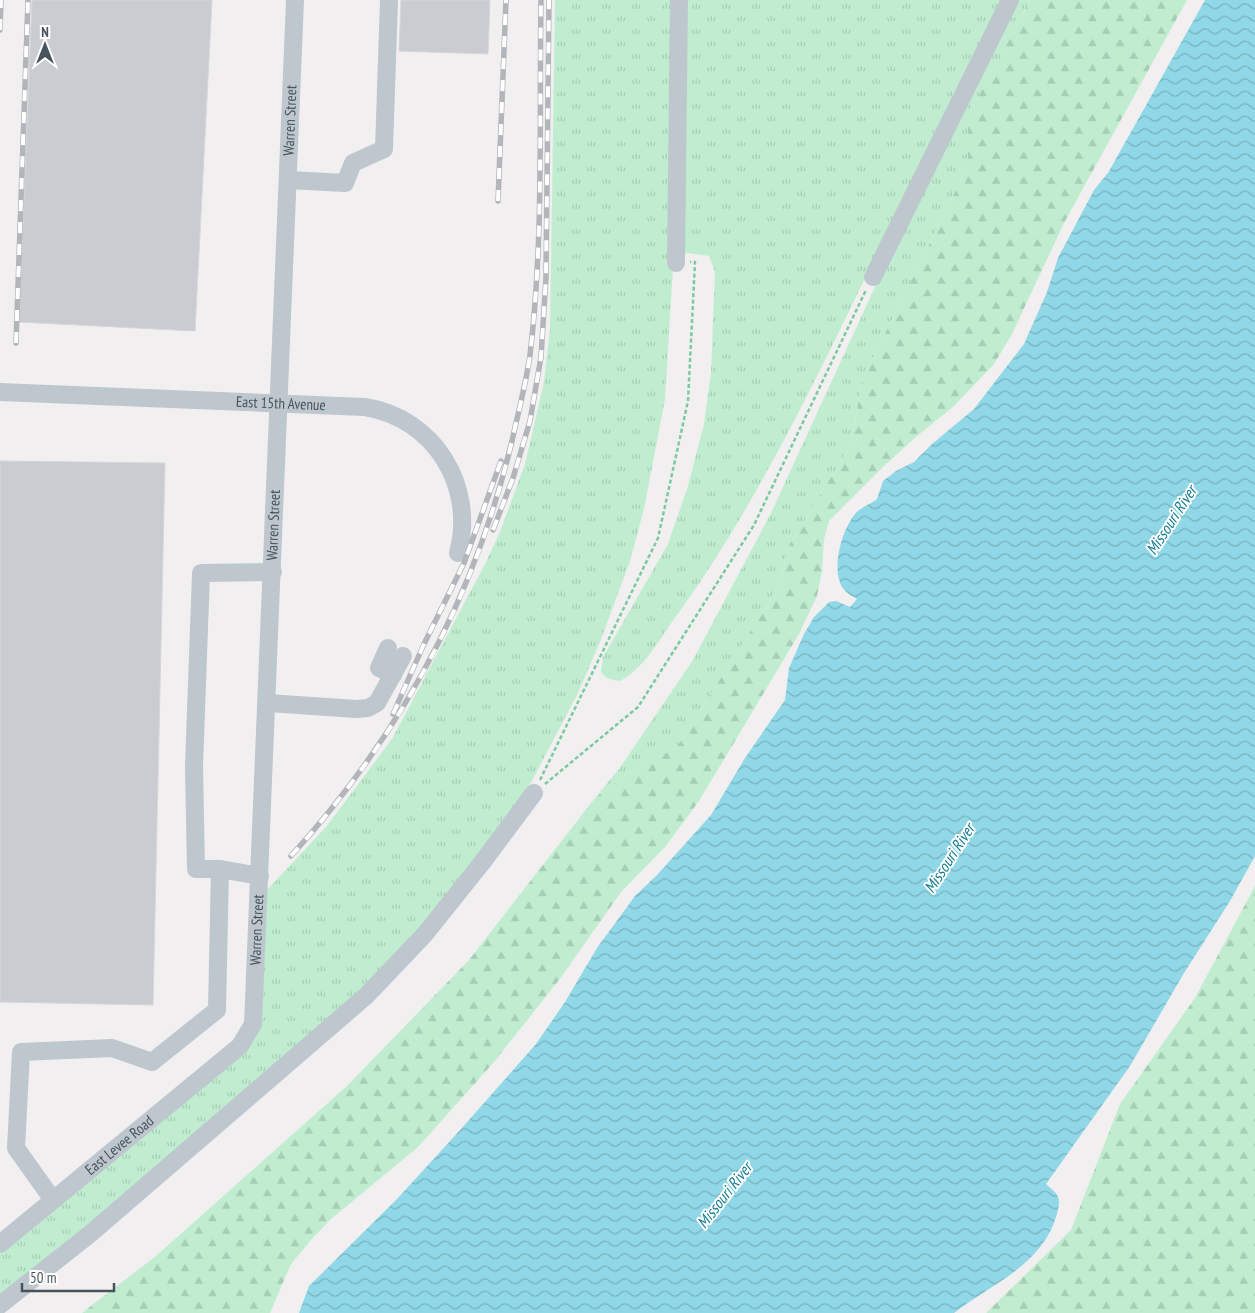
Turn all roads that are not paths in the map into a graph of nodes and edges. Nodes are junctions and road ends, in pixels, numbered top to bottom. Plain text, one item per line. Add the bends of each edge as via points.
1 (294, 0) edge
2 (389, 0) edge
3 (679, 0) edge
4 (1010, 0) edge
5 (289, 180) junction
6 (676, 263) road end
7 (873, 277) road end
8 (0, 392) edge
9 (280, 404) junction
10 (458, 553) dead end
11 (273, 572) junction
12 (396, 652) dead end
13 (268, 704) junction
14 (534, 793) road end
15 (220, 868) junction
16 (260, 876) junction
17 (240, 1046) joint
18 (54, 1200) junction
19 (0, 1244) edge
20 (0, 1305) edge

1 - 5 street, Warren Street
2 - 5 street via 384,149 353,163 346,182
3 - 6 street
4 - 7 street
5 - 9 street, Warren Street
8 - 9 street, East 15th Avenue
9 - 10 street, East 15th Avenue via 374,409 393,414 418,428 444,456 459,492 463,526
9 - 11 street, Warren Street
11 - 13 street, Warren Street
11 - 15 street via 201,573 194,766 196,869
12 - 13 street via 393,676 376,704 368,708
13 - 16 street, Warren Street
14 - 20 street via 425,934 366,996 90,1234
15 - 16 street
15 - 18 street via 217,1010 152,1062 112,1048 21,1052 16,1148
16 - 17 street, Warren Street via 253,1024
17 - 18 street, East Levee Road
18 - 19 street, East Levee Road

